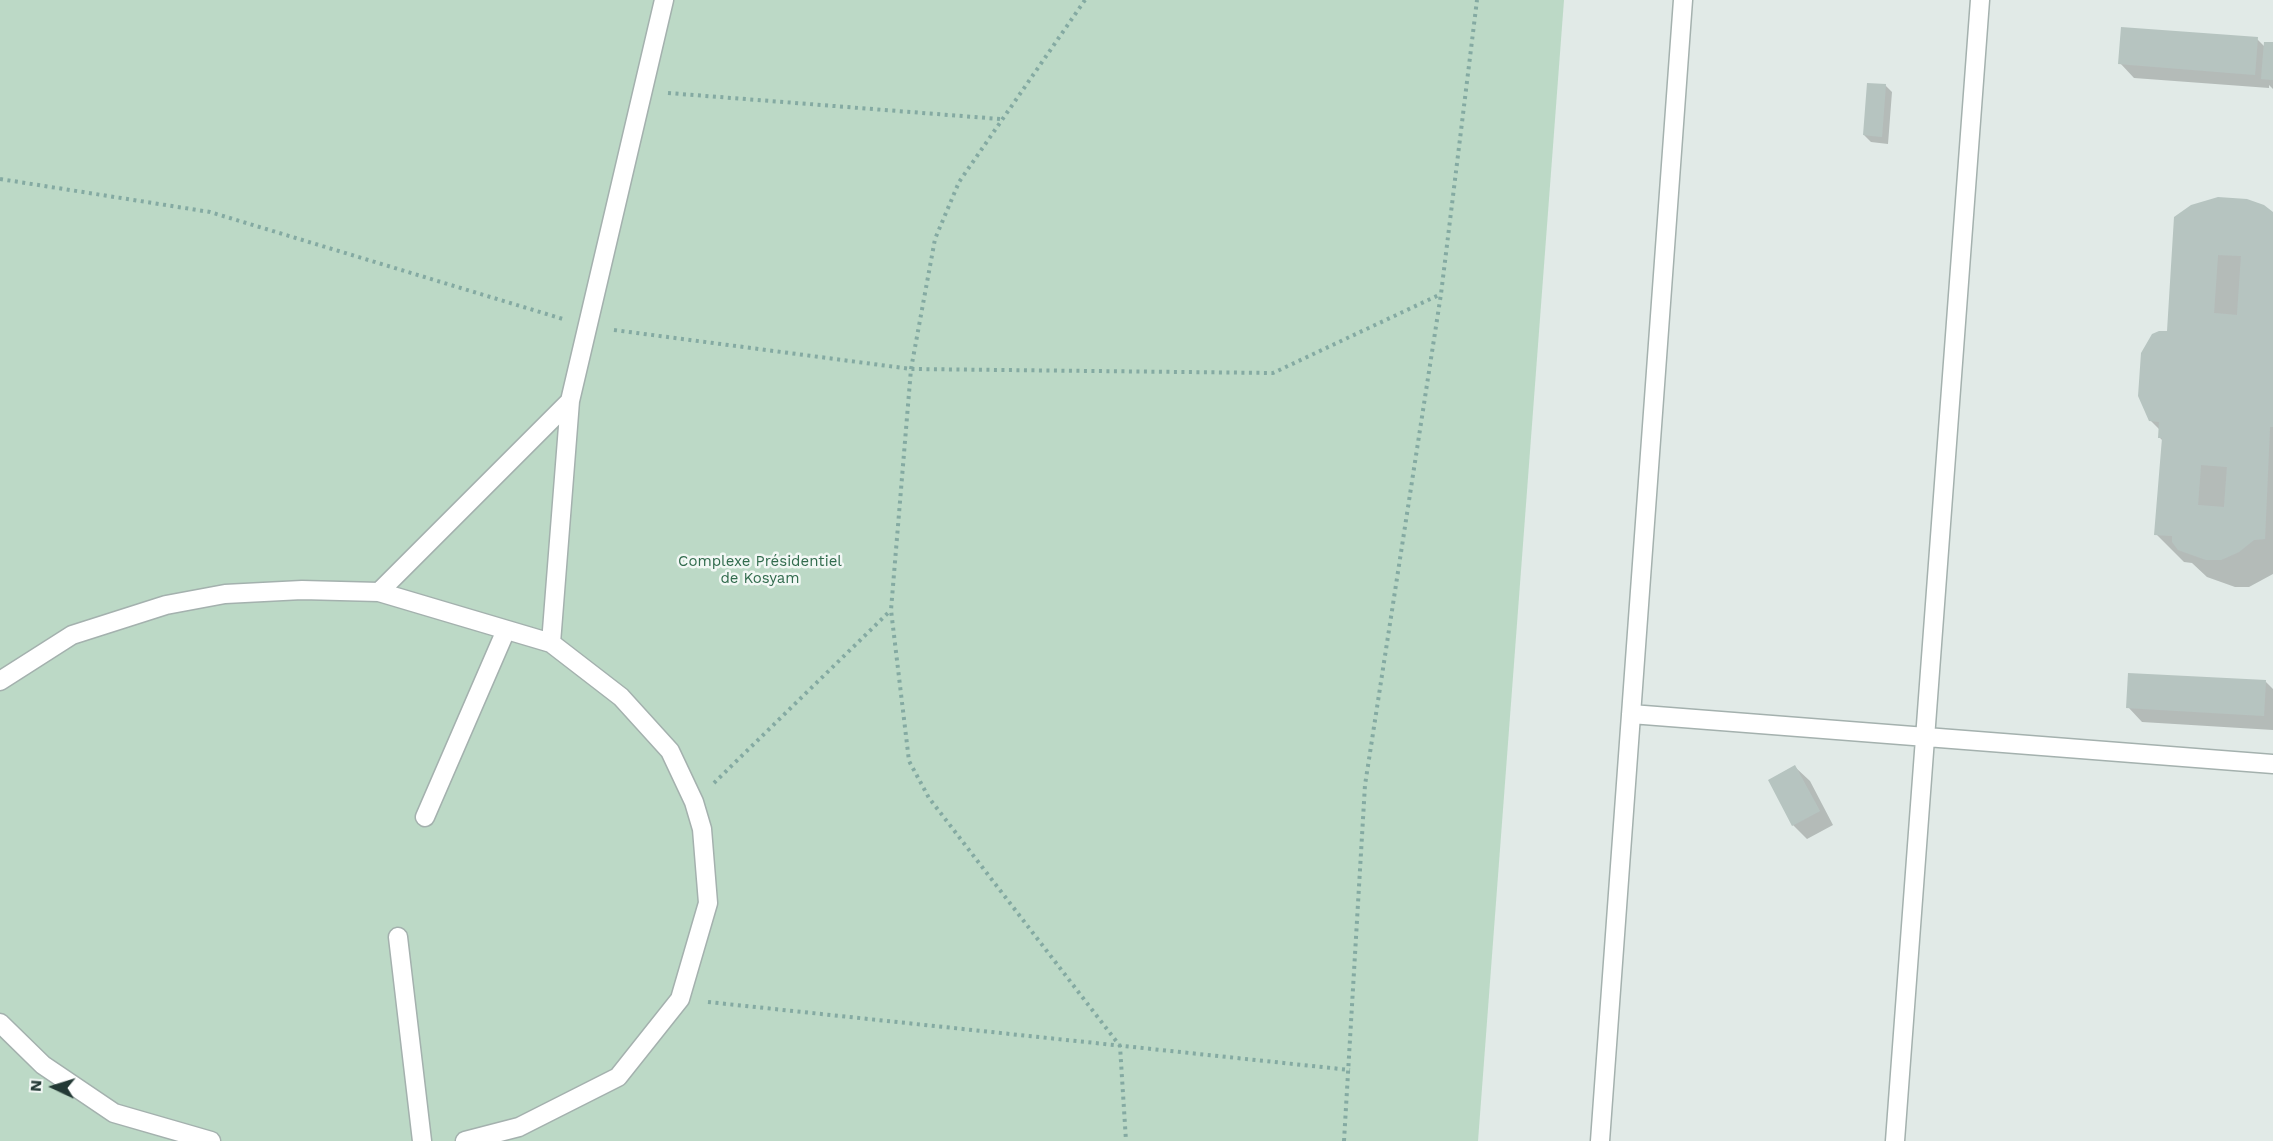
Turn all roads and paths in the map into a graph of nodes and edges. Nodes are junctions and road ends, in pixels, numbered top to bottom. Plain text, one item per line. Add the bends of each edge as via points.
1 (664, 0) edge
2 (1085, 0) edge
3 (1477, 0) edge
4 (1683, 0) edge
5 (1980, 0) edge
6 (643, 91) junction
7 (1000, 119) junction
8 (0, 179) edge
9 (1441, 294) junction
10 (587, 327) junction
11 (911, 369) junction
12 (570, 400) junction
13 (379, 592) junction
14 (891, 610) junction
15 (506, 630) junction
16 (551, 643) junction
17 (0, 681) edge
18 (1631, 714) junction
19 (1926, 738) junction
20 (2273, 764) edge
21 (694, 802) junction
22 (425, 817) dead end
23 (398, 937) dead end
24 (680, 999) junction
25 (0, 1023) edge
26 (1120, 1046) junction
27 (1350, 1070) junction
28 (211, 1141) edge
29 (422, 1141) edge
30 (465, 1141) edge
31 (1126, 1141) edge
32 (1344, 1141) edge
33 (1600, 1141) edge
34 (1896, 1141) edge

1 - 6 lane
2 - 7 path
3 - 9 path
4 - 18 lane
5 - 19 lane
6 - 7 path
6 - 10 lane
7 - 11 path via 959,182 935,239
8 - 10 path via 210,212
9 - 11 path via 1273,373
9 - 27 path via 1365,785
10 - 11 path
10 - 12 lane
11 - 14 path
12 - 13 lane
12 - 16 lane
13 - 15 lane
13 - 17 lane via 225,594 166,605 72,635
14 - 21 path
14 - 26 path via 909,761 929,798
15 - 16 lane
15 - 22 lane
16 - 21 lane via 621,697 670,751
18 - 19 lane
18 - 33 lane
19 - 20 lane
19 - 34 lane
21 - 24 lane via 702,829 708,903
23 - 29 lane
24 - 26 path
24 - 30 lane via 618,1077 519,1126
25 - 28 lane via 43,1065 114,1113
26 - 27 path
26 - 31 path
27 - 32 path

